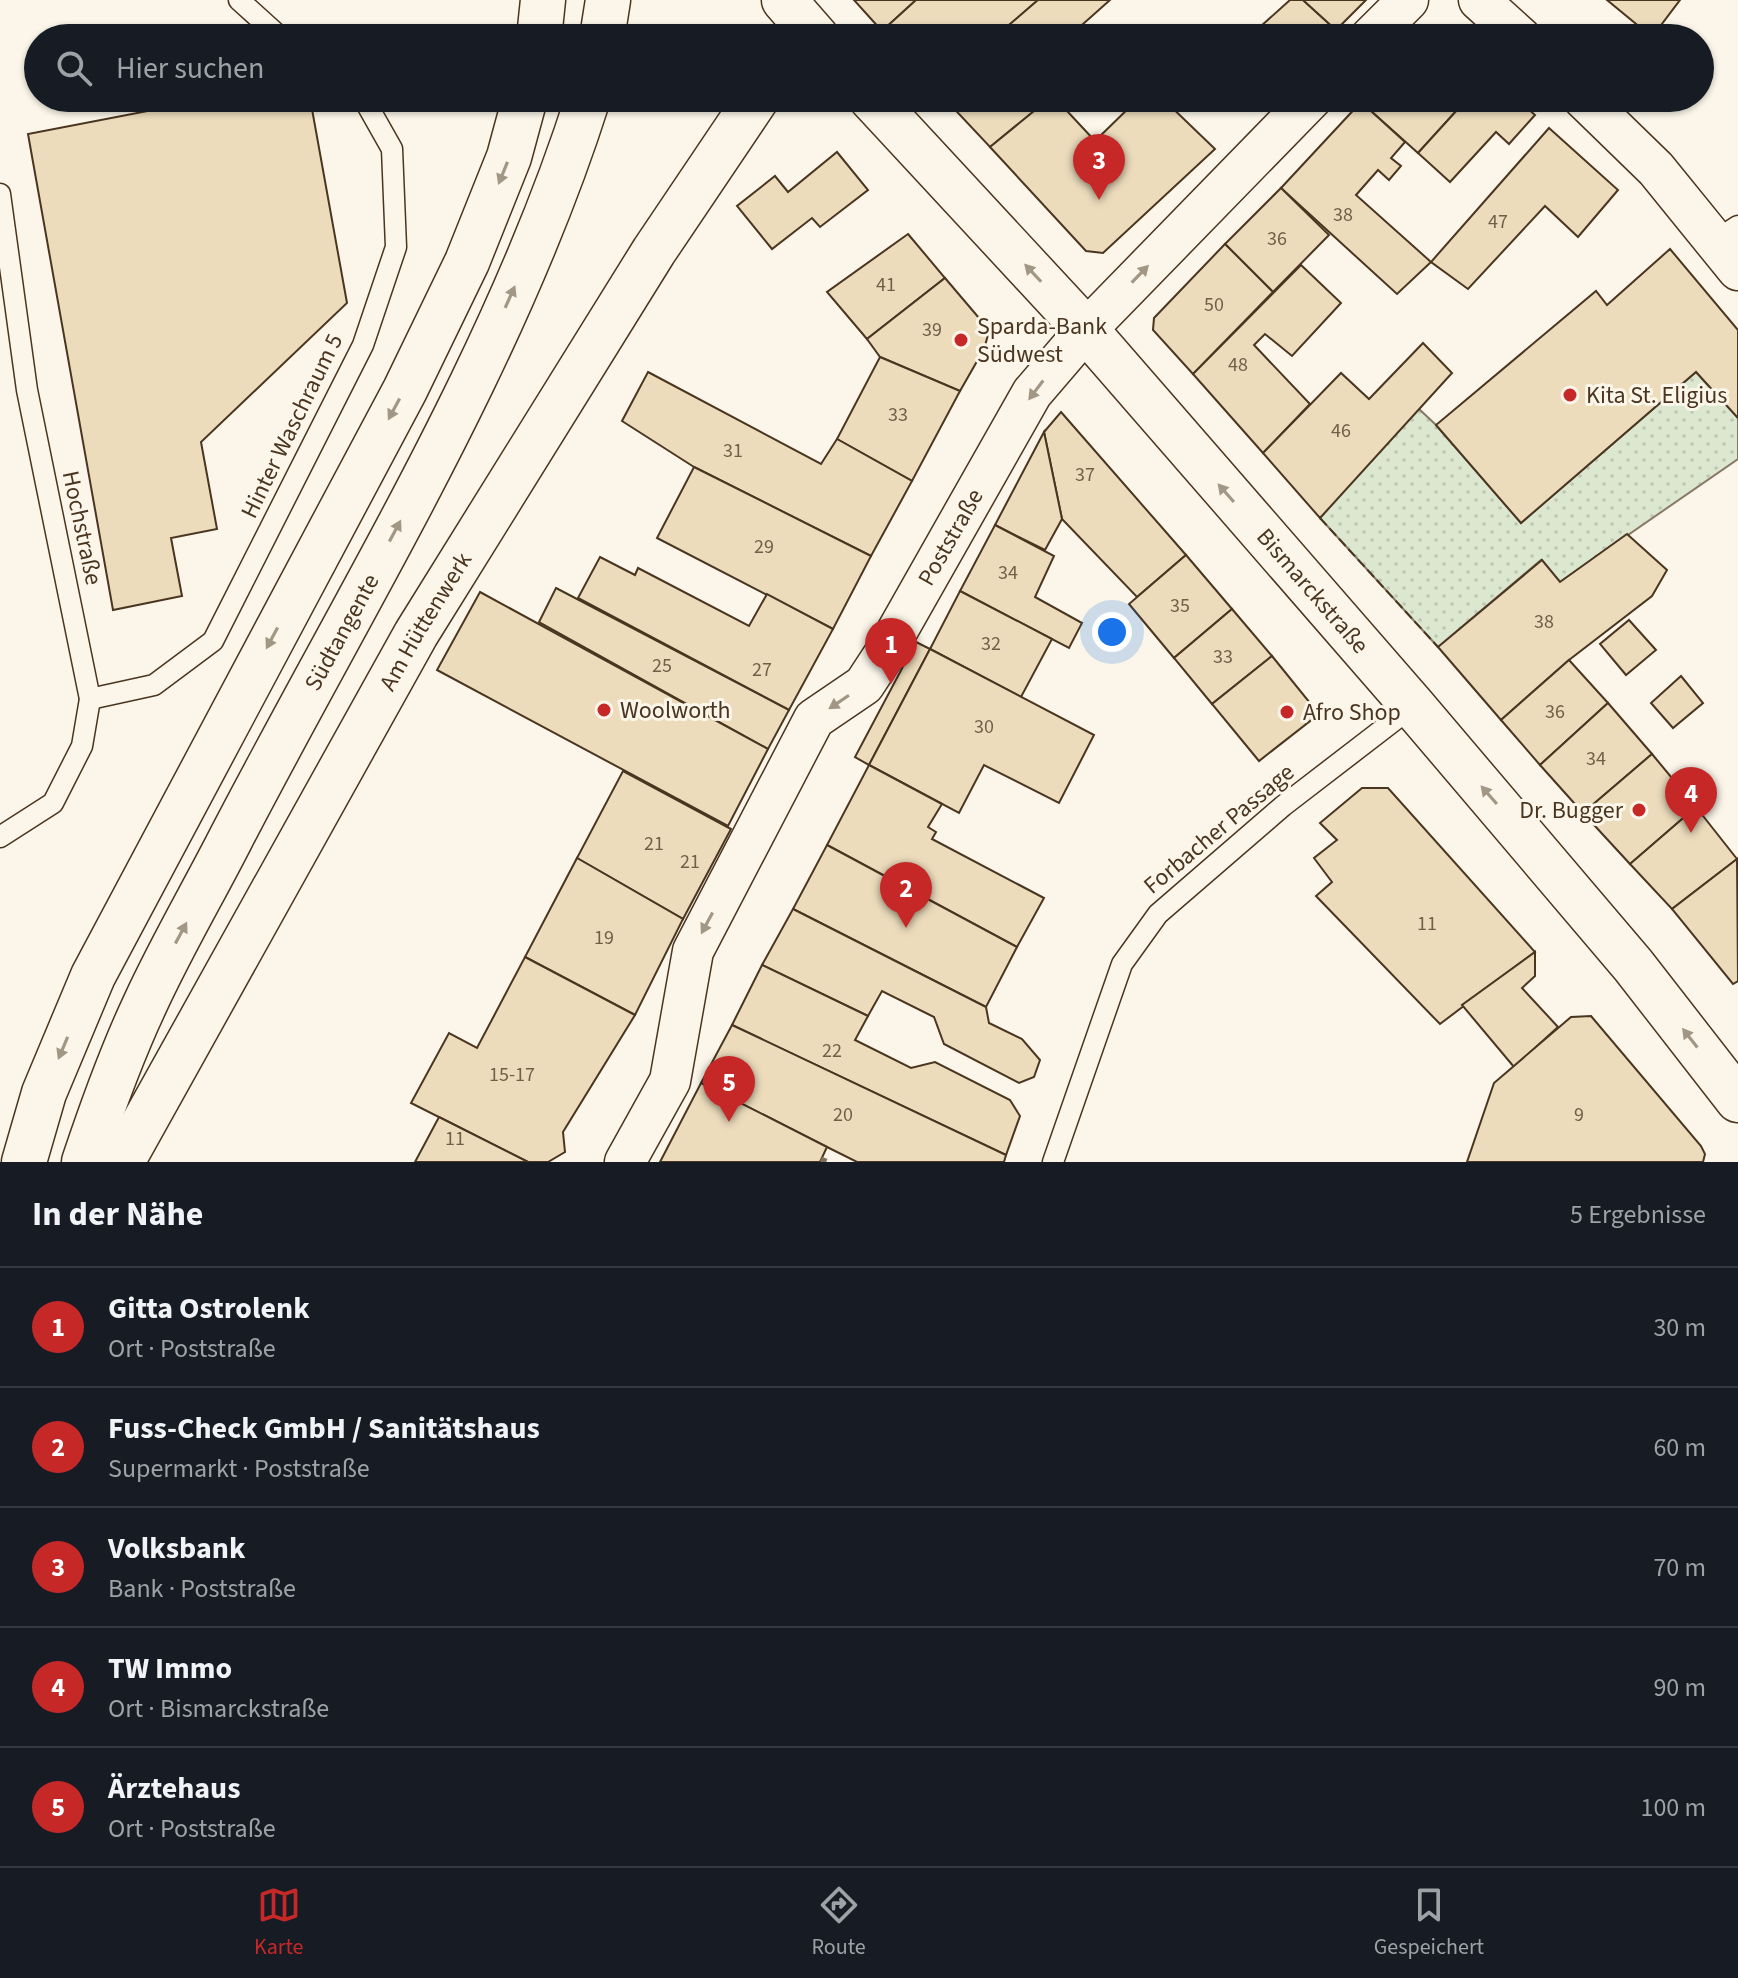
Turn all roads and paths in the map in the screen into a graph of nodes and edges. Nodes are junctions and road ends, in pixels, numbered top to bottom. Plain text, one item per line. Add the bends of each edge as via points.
1 (239, 0) edge
2 (543, 0) edge
3 (608, 0) edge
4 (1408, 0) edge
5 (1479, 0) edge
6 (266, 24) edge
7 (540, 24) edge
8 (604, 24) edge
9 (1384, 24) edge
10 (1506, 24) edge
11 (371, 112) edge
12 (521, 112) edge
13 (584, 112) edge
14 (748, 112) edge
15 (884, 112) edge
16 (1298, 112) edge
17 (1597, 112) edge
18 (0, 194) edge
19 (1730, 246) edge
20 (1086, 330) junction
21 (90, 699) junction
22 (1413, 706) junction
23 (0, 837) edge
24 (1738, 1100) edge
25 (24, 1162) edge
26 (84, 1162) edge
27 (122, 1162) edge
28 (625, 1162) edge
29 (1053, 1162) edge

1 - 6 lane
2 - 7 main road
3 - 8 main road
4 - 9 street
5 - 10 street
11 - 21 lane, Hinter Waschraum 5 via 392,149 396,247 363,345 213,641 154,685
12 -> 25 main road via 467,262 405,390 93,976 44,1093
26 -> 13 main road, Südtangente via 145,1003 457,417 563,176
14 - 27 main road, Am Hüttenwerk via 654,251 416,634
20 -> 15 main road, Bismarckstraße
20 -> 16 street, Poststraße
17 - 19 street
18 - 21 lane, Hochstraße via 27,390
22 -> 20 main road, Bismarckstraße
20 -> 28 street, Poststraße via 1032,393 864,685 814,719 693,951 670,1081
21 - 23 lane, Hochstraße via 82,746 53,803
24 -> 22 main road, Bismarckstraße via 1633,965
22 - 29 lane, Forbacher Passage via 1283,806 1158,914 1122,964

